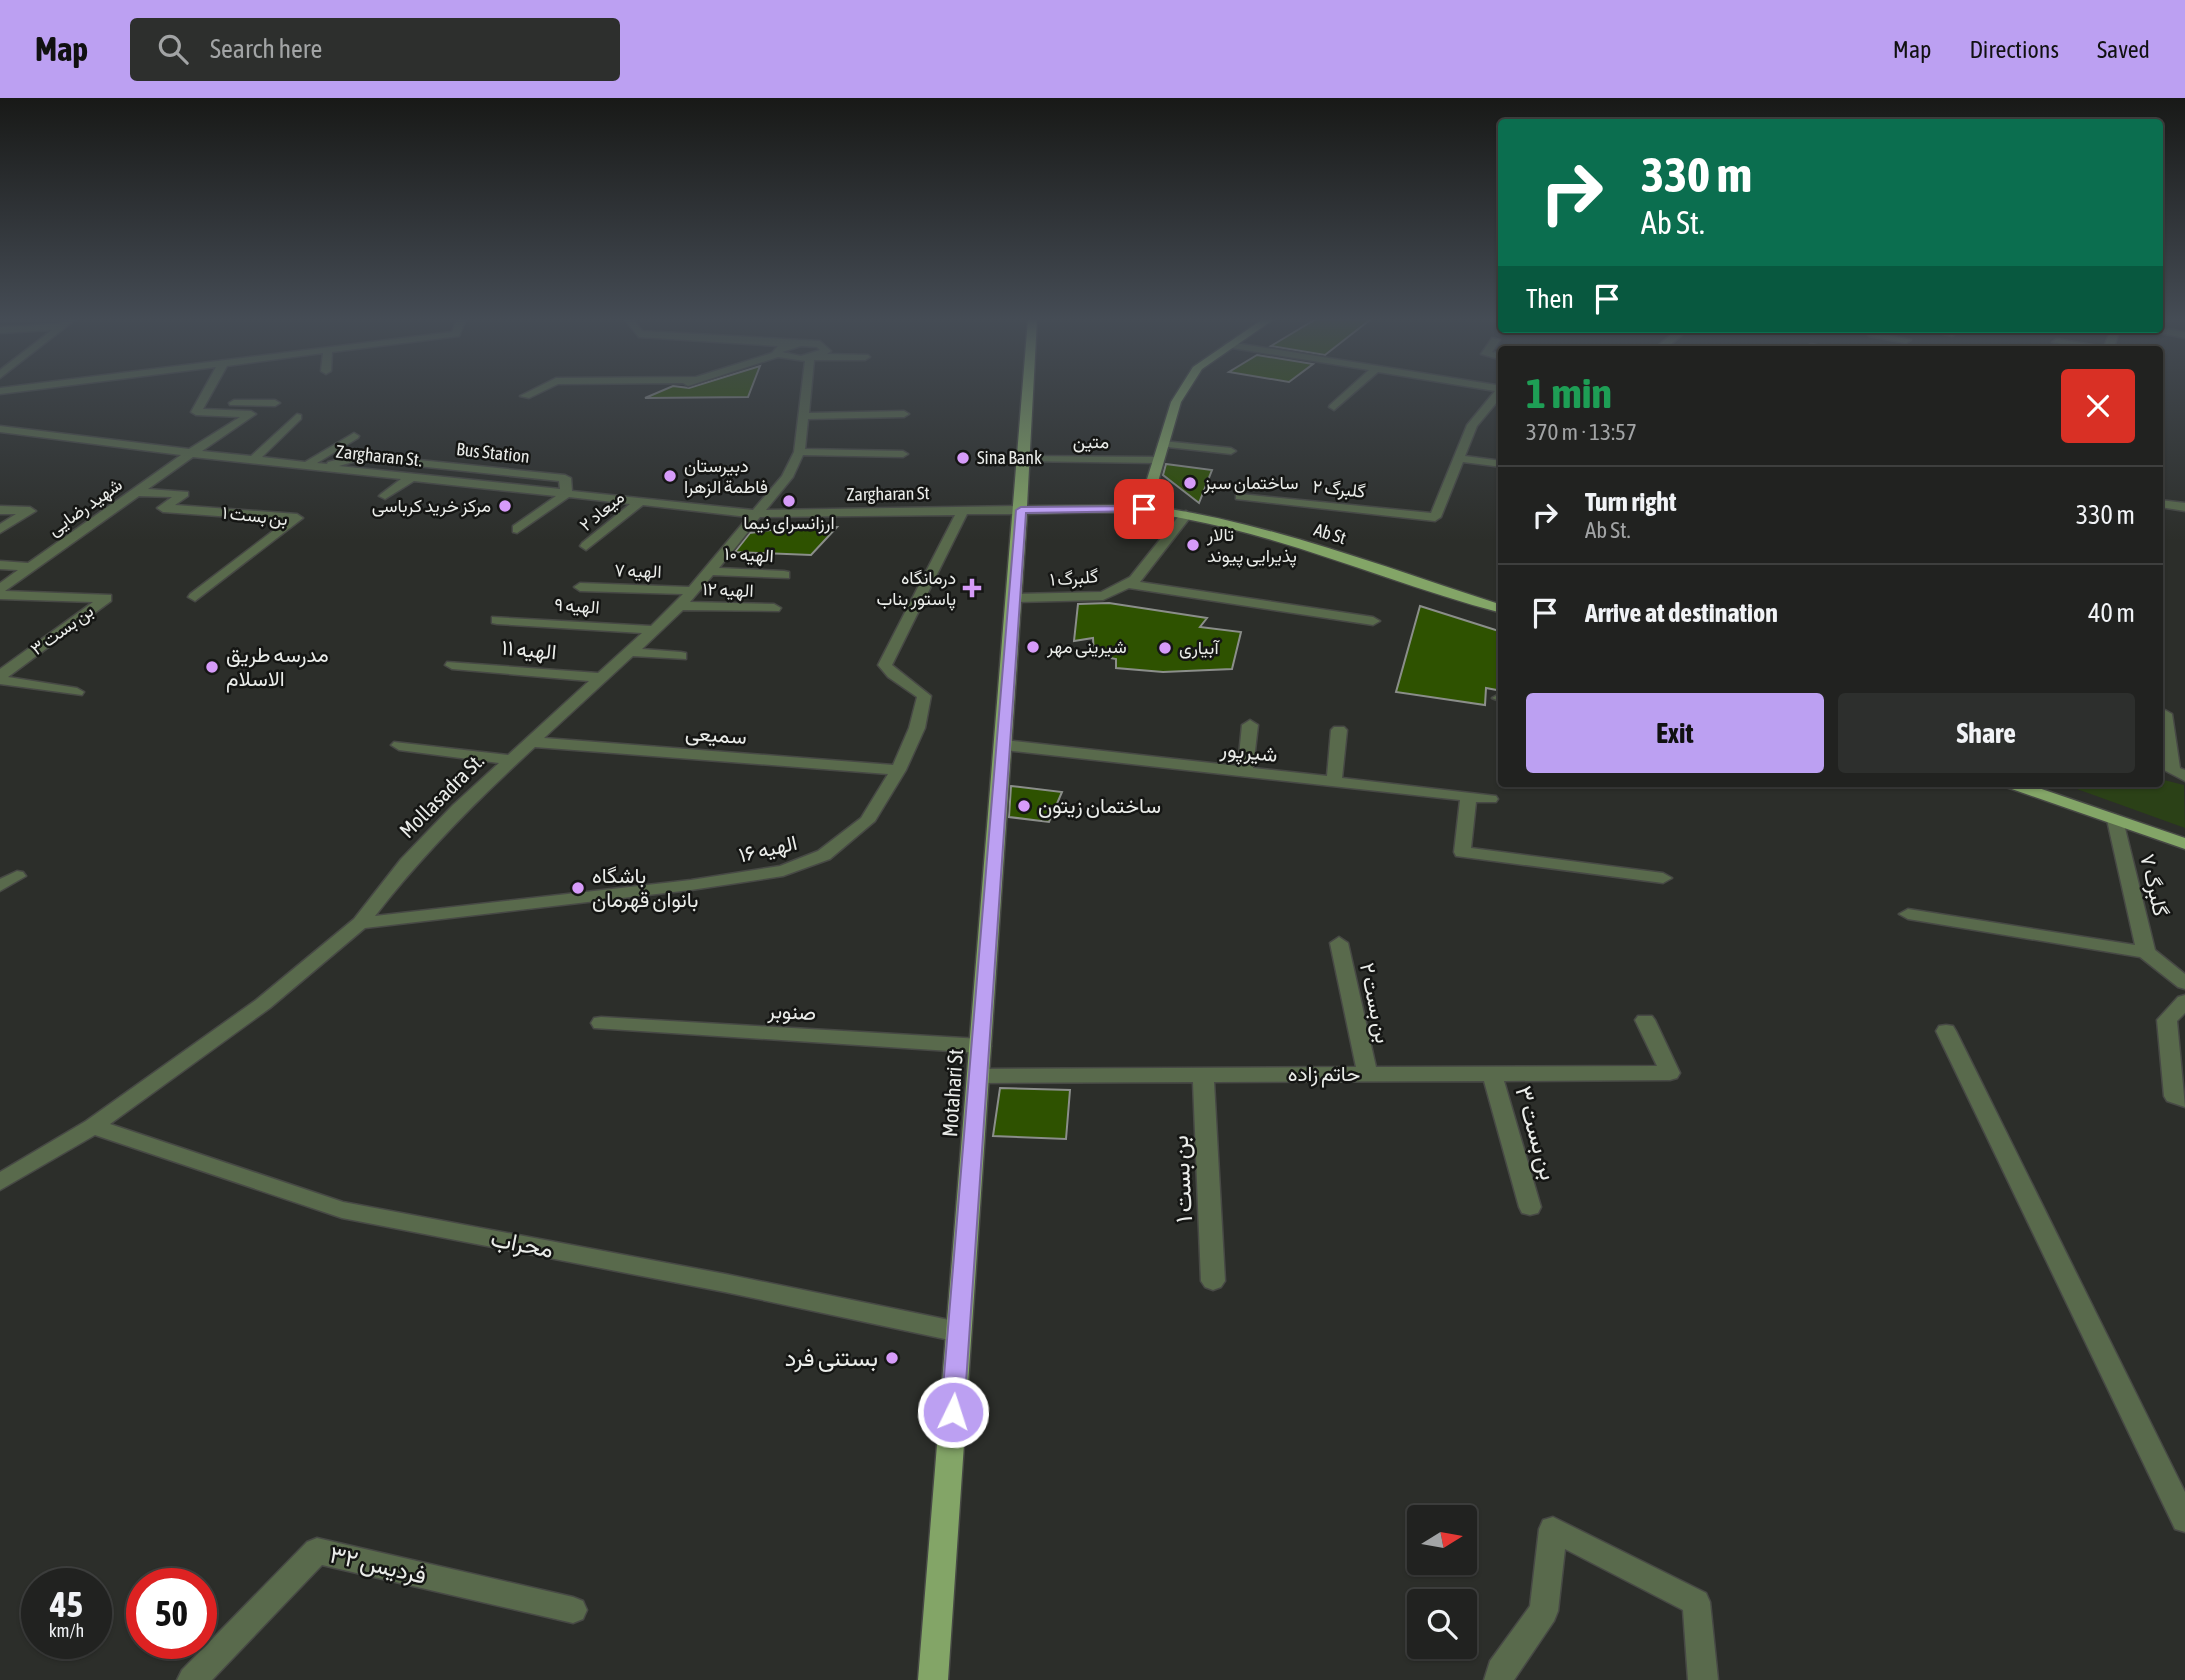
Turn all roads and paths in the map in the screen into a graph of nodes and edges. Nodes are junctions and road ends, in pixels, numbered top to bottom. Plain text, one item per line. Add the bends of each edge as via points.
1 (207, 393) edge
2 (532, 393) edge
3 (807, 393) edge
4 (1028, 393) edge
5 (1183, 393) edge
6 (1350, 393) edge
7 (1498, 393) edge
8 (525, 396) dead end
9 (275, 403) dead end
10 (1334, 407) dead end
11 (221, 413) junction
12 (904, 414) dead end
13 (805, 416) junction
14 (297, 417) dead end
15 (0, 429) edge
16 (18, 431) junction
17 (354, 436) dead end
18 (0, 442) edge
19 (1163, 444) junction
20 (1231, 451) dead end
21 (799, 452) junction
22 (191, 453) junction
23 (903, 454) dead end
24 (1458, 458) junction
25 (1024, 459) junction
26 (254, 460) junction
27 (1156, 460) junction
28 (1498, 463) edge
29 (314, 466) junction
30 (412, 477) junction
31 (136, 492) junction
32 (566, 494) junction
33 (385, 496) dead end
34 (1240, 497) dead end
35 (640, 502) junction
36 (2163, 504) edge
37 (2185, 507) edge
38 (1144, 509) junction
39 (0, 510) edge
40 (1021, 510) junction
41 (755, 514) junction
42 (1186, 515) junction
43 (960, 516) junction
44 (0, 529) edge
45 (517, 529) dead end
46 (586, 547) dead end
47 (0, 565) edge
48 (31, 567) junction
49 (712, 571) junction
50 (784, 575) dead end
51 (1127, 584) junction
52 (580, 587) dead end
53 (0, 589) edge
54 (695, 591) junction
55 (0, 595) edge
56 (195, 597) dead end
57 (1014, 598) junction
58 (680, 606) junction
59 (774, 608) dead end
60 (1498, 608) edge
61 (497, 620) dead end
62 (1373, 621) dead end
63 (655, 630) junction
64 (632, 652) junction
65 (681, 656) dead end
66 (452, 665) dead end
67 (0, 678) edge
68 (603, 678) junction
69 (77, 692) dead end
70 (2165, 713) dead end
71 (1250, 725) dead end
72 (1339, 730) dead end
73 (531, 742) junction
74 (399, 745) dead end
75 (1004, 746) junction
76 (511, 760) junction
77 (898, 770) junction
78 (1245, 772) junction
79 (2185, 776) edge
80 (1335, 782) junction
81 (2021, 787) edge
82 (1468, 797) junction
83 (1490, 799) dead end
84 (2115, 820) junction
85 (2185, 844) edge
86 (16, 876) dead end
87 (1663, 878) dead end
88 (0, 886) edge
89 (1908, 914) dead end
90 (360, 923) junction
91 (1339, 943) dead end
92 (2146, 952) junction
93 (2185, 983) edge
94 (2185, 1001) edge
95 (1645, 1020) dead end
96 (601, 1023) dead end
97 (1946, 1031) dead end
98 (981, 1046) junction
99 (1492, 1073) junction
100 (1367, 1074) junction
101 (1203, 1075) junction
102 (978, 1076) junction
103 (2185, 1100) edge
104 (93, 1126) junction
105 (0, 1182) edge
106 (1530, 1207) dead end
107 (1213, 1281) dead end
108 (959, 1332) junction
109 (2185, 1520) edge
110 (573, 1610) dead end
111 (192, 1680) edge
112 (933, 1680) edge
113 (1499, 1680) edge
114 (1703, 1680) edge

1 - 11 street via 196,412
2 - 8 street
3 - 13 street, Mollasadra St.
4 - 25 main road, Motahari St
5 - 19 main road
6 - 10 street
7 - 24 street via 1472,425
9 - 11 street via 235,402
11 - 22 street, شهید رضایی via 251,414
12 - 13 street
13 - 21 street, Mollasadra St.
14 - 26 street
15 - 16 street, Zargharan St.
16 - 18 street
16 - 22 street, Zargharan St.
17 - 29 street
19 - 20 street
19 - 27 main road
21 - 23 street
21 - 41 street, Mollasadra St. via 787,477
22 - 26 street, Zargharan St.
22 - 31 street, شهید رضایی
24 - 28 street
24 - 34 street, گلبرگ ۲ via 1435,517
25 - 27 street, متین
25 - 40 main road, Motahari St
26 - 29 street, Zargharan St.
27 - 38 main road
29 - 30 street, Zargharan St.
29 - 32 street, Bus Station via 360,457 565,478
30 - 32 street, Zargharan St.
30 - 33 street
31 - 48 street, شهید رضایی
31 - 56 street, بن بست ۱ via 184,494 163,508 297,518
32 - 35 street, Zargharan St.
32 - 45 street
35 - 41 street, Zargharan St.
35 - 46 street, میعاد ۲
36 - 37 street
38 - 40 main road, Ab St
38 - 42 main road, Ab St
39 - 44 street via 30,511
40 - 43 street, Zargharan St
40 - 57 main road, Motahari St
41 - 43 street, Zargharan St
41 - 49 street, Mollasadra St.
42 - 51 street, گلبرگ ۱
42 - 60 main road, Ab St
43 - 77 street, الهیه ۱۶ via 885,665 924,696 917,729
47 - 48 street
48 - 53 street, شهید رضایی
49 - 50 street, الهیه ۱۰
49 - 54 street, Mollasadra St.
51 - 57 street, گلبرگ ۱ via 1103,596
51 - 62 street
52 - 54 street, الهیه ۷
54 - 58 street, Mollasadra St.
55 - 67 street, بن بست ۳ via 106,598
57 - 75 main road, Motahari St
58 - 59 street, الهیه ۱۲
58 - 63 street, Mollasadra St.
61 - 63 street, الهیه ۹
63 - 64 street, Mollasadra St.
64 - 65 street
64 - 68 street, Mollasadra St.
66 - 68 street, الهیه ۱۱
67 - 69 street
68 - 73 street, Mollasadra St.
70 - 79 street via 2172,770
71 - 78 street
72 - 80 street
73 - 76 street, Mollasadra St.
73 - 77 street, سمیعی
74 - 76 street
75 - 78 street, شیرپور
75 - 98 main road, Motahari St
76 - 90 street, Mollasadra St. via 407,863
77 - 90 street, الهیه ۱۶ via 867,821 824,855 783,871
78 - 80 street, شیرپور
80 - 82 street, شیرپور
81 - 84 main road
82 - 83 street, شیرپور
82 - 87 street via 1462,852
84 - 85 main road
84 - 92 street, گلبرگ ۷
86 - 88 street
89 - 92 street
90 - 104 street, Mollasadra St. via 263,1004
91 - 100 street, بن بست ۲
92 - 93 street
94 - 103 street via 2167,1020 2174,1096
95 - 99 street, حاتم زاده via 1671,1073
96 - 98 street, صنوبر
97 - 109 street
98 - 102 main road, Motahari St
99 - 100 street, حاتم زاده
99 - 106 street, بن بست ۳
100 - 101 street, حاتم زاده
101 - 102 street, حاتم زاده
101 - 107 street, بن بست ۱
102 - 108 main road, Motahari St
104 - 105 street, Mollasadra St.
104 - 108 street, محراب via 342,1210
108 - 112 main road, Motahari St
110 - 111 street, فردیس ۳۲ via 317,1550
113 - 114 street via 1500,1671 1544,1611 1553,1529 1696,1602

